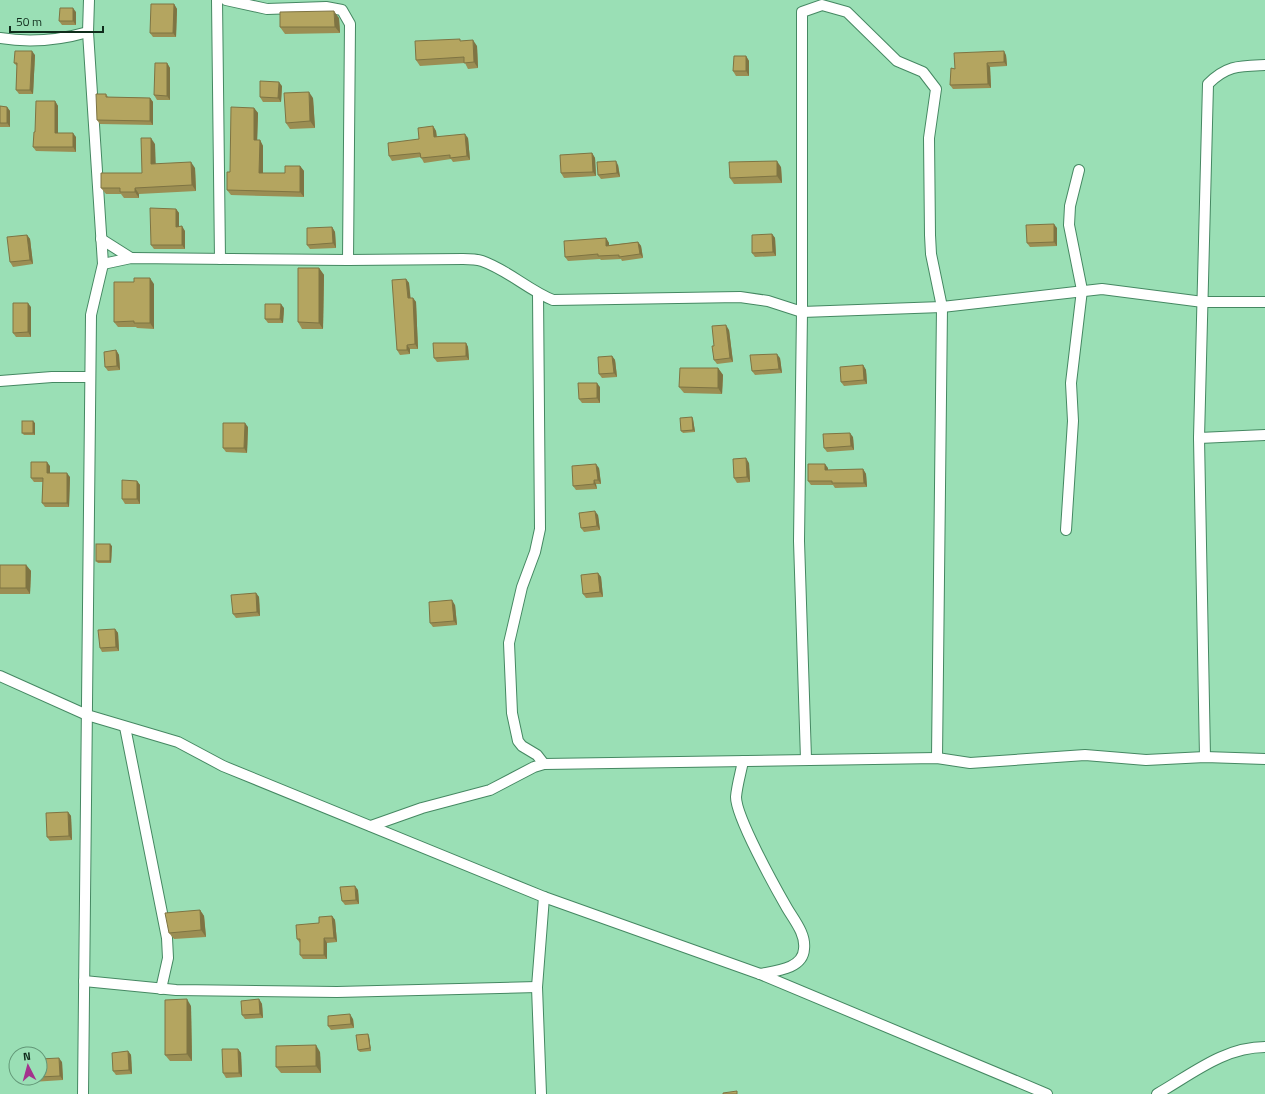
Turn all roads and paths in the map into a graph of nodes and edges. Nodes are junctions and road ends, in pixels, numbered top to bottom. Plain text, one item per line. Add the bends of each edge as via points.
1 (89, 0) edge
2 (217, 0) edge
3 (226, 0) edge
4 (88, 32) junction
5 (0, 38) edge
6 (1265, 65) edge
7 (1079, 170) dead end
8 (101, 239) junction
9 (130, 258) junction
10 (220, 259) junction
11 (348, 260) junction
12 (103, 264) junction
13 (1082, 290) junction
14 (538, 294) junction
15 (1202, 302) junction
16 (1265, 302) edge
17 (942, 307) junction
18 (802, 312) junction
19 (90, 377) junction
20 (0, 381) edge
21 (1265, 435) edge
22 (1199, 438) junction
23 (1066, 530) dead end
24 (0, 676) edge
25 (86, 714) junction
26 (125, 727) junction
27 (1205, 757) junction
28 (937, 758) junction
29 (806, 759) junction
30 (1265, 759) edge
31 (743, 760) junction
32 (544, 764) junction
33 (371, 826) junction
34 (544, 897) junction
35 (760, 974) junction
36 (84, 981) junction
37 (537, 987) junction
38 (161, 989) junction
39 (1265, 1047) edge
40 (85, 1093) edge
41 (541, 1094) edge
42 (1047, 1094) edge
43 (1157, 1094) edge

1 - 4 street
2 - 10 street
3 - 11 street via 267,9 326,7 342,10 350,24
4 - 5 street via 56,40
4 - 8 street
6 - 15 street via 1237,66 1219,73 1208,84
7 - 13 street via 1070,206 1069,224
8 - 9 street
8 - 12 street
9 - 10 street
9 - 12 street
10 - 11 street
11 - 14 street via 481,261 523,283
12 - 19 street via 91,315
13 - 15 street via 1102,289
13 - 17 street
13 - 23 street via 1071,383 1073,421
14 - 18 street via 553,300 740,297 768,301
14 - 32 street via 540,529 535,552 522,587 509,643 512,713 518,741 537,755
15 - 16 street
15 - 22 street
17 - 18 street
17 - 18 street via 931,254 929,211 929,138 936,89 923,72 897,61 847,12 822,5 802,12
17 - 28 street
18 - 29 street via 799,541
19 - 20 street
19 - 25 street
21 - 22 street
22 - 27 street
24 - 25 street
25 - 26 street
25 - 36 street
26 - 33 street via 178,742 223,766
26 - 38 street via 167,938 168,958
27 - 28 street via 1146,760 1085,755 970,763
27 - 30 street
28 - 29 street
29 - 31 street
31 - 32 street
31 - 35 street via 736,798 741,818 802,934 804,950 800,961 784,969
32 - 33 street via 490,790 422,808
33 - 34 street
34 - 35 street
34 - 37 street
35 - 42 street
36 - 38 street
36 - 40 street
37 - 38 street via 337,992
37 - 41 street
39 - 43 street via 1250,1047 1222,1055

